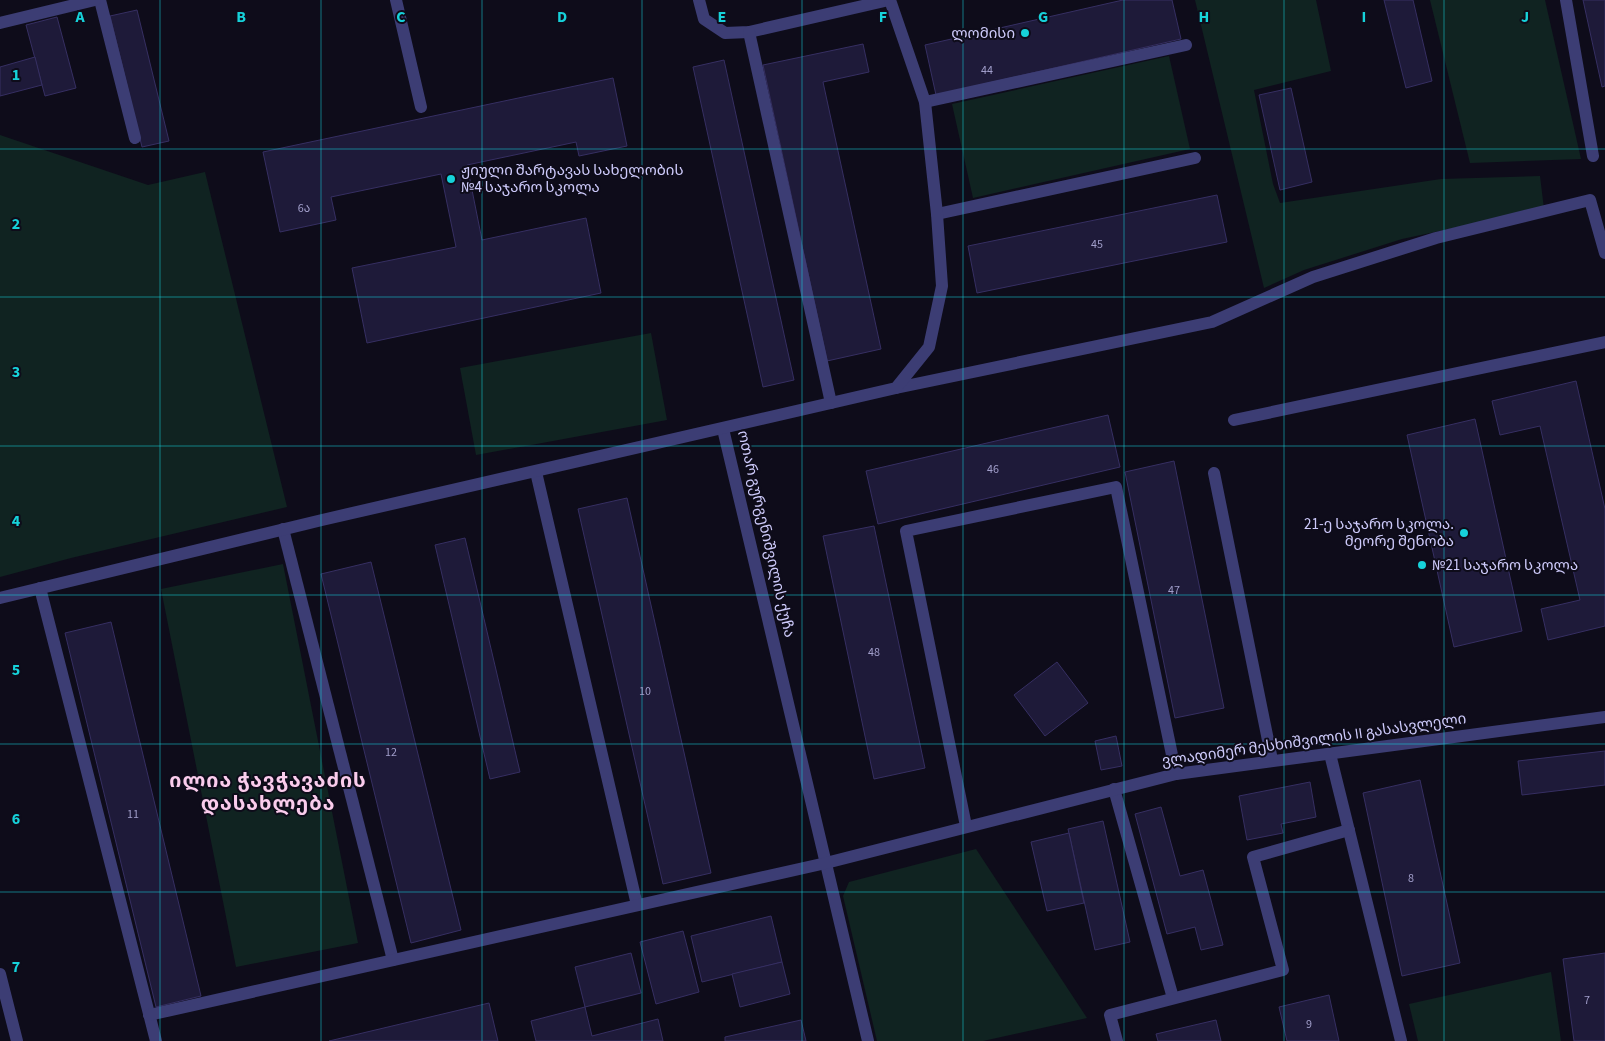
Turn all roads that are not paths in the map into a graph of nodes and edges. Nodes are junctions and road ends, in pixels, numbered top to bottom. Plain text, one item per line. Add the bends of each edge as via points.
1 (96, 0) edge
2 (100, 0) edge
3 (396, 0) edge
4 (699, 0) edge
5 (890, 0) edge
6 (1566, 0) edge
7 (78, 2) edge
8 (0, 23) edge
9 (750, 32) junction
10 (1186, 45) dead end
11 (925, 102) junction
12 (421, 107) dead end
13 (135, 138) dead end
14 (1594, 156) dead end
15 (1194, 158) dead end
16 (937, 214) junction
17 (1605, 253) edge
18 (1605, 342) edge
19 (896, 388) junction
20 (831, 403) junction
21 (1234, 420) dead end
22 (723, 429) junction
23 (536, 472) junction
24 (1214, 474) dead end
25 (283, 529) junction
26 (40, 588) junction
27 (0, 598) edge
28 (1605, 717) edge
29 (1330, 754) junction
30 (1272, 760) junction
31 (1176, 774) junction
32 (1114, 789) junction
33 (966, 826) junction
34 (1348, 830) junction
35 (826, 863) junction
36 (637, 905) junction
37 (393, 960) junction
38 (0, 974) edge
39 (1173, 998) junction
40 (149, 1015) junction
41 (17, 1041) edge
42 (156, 1041) edge
43 (868, 1041) edge
44 (1116, 1041) edge
45 (1401, 1041) edge

1 - 7 street
2 - 13 street
3 - 12 street
4 - 9 street via 704,19 726,33
5 - 9 street
5 - 11 street
6 - 14 street
7 - 8 street
9 - 20 street
10 - 11 street
11 - 16 street
15 - 16 street
16 - 19 street via 942,286 929,347
17 - 19 street, ოთარ გურგენიშვილის ქუჩა via 1590,200 1436,238 1313,277 1212,322
18 - 21 street
19 - 20 street, ოთარ გურგენიშვილის ქუჩა
20 - 22 street, ოთარ გურგენიშვილის ქუჩა
22 - 23 street
22 - 35 street, ოთარ გურგენიშვილის ქუჩა
23 - 25 street
23 - 36 street
24 - 30 street
25 - 26 street
25 - 37 street
26 - 27 street
26 - 40 street
28 - 29 street, ვლადიმერ მესხიშვილის II გასასვლელი
29 - 30 street, ვლადიმერ მესხიშვილის II გასასვლელი
29 - 34 street
30 - 31 street, ვლადიმერ მესხიშვილის II გასასვლელი
31 - 32 street, ვლადიმერ მესხიშვილის II გასასვლელი
31 - 33 street via 1116,487 906,530
32 - 33 street, ვლადიმერ მესხიშვილის II გასასვლელი
32 - 39 street
33 - 35 street, ვლადიმერ მესხიშვილის II გასასვლელი
34 - 39 street via 1253,857 1283,970
34 - 45 street
35 - 36 street, ვლადიმერ მესხიშვილის II გასასვლელი
35 - 43 street, ოთარ გურგენიშვილის ქუჩა
36 - 37 street, ვლადიმერ მესხიშვილის II გასასვლელი
37 - 40 street, ვლადიმერ მესხიშვილის II გასასვლელი
38 - 41 street
39 - 44 street via 1110,1015
40 - 42 street

